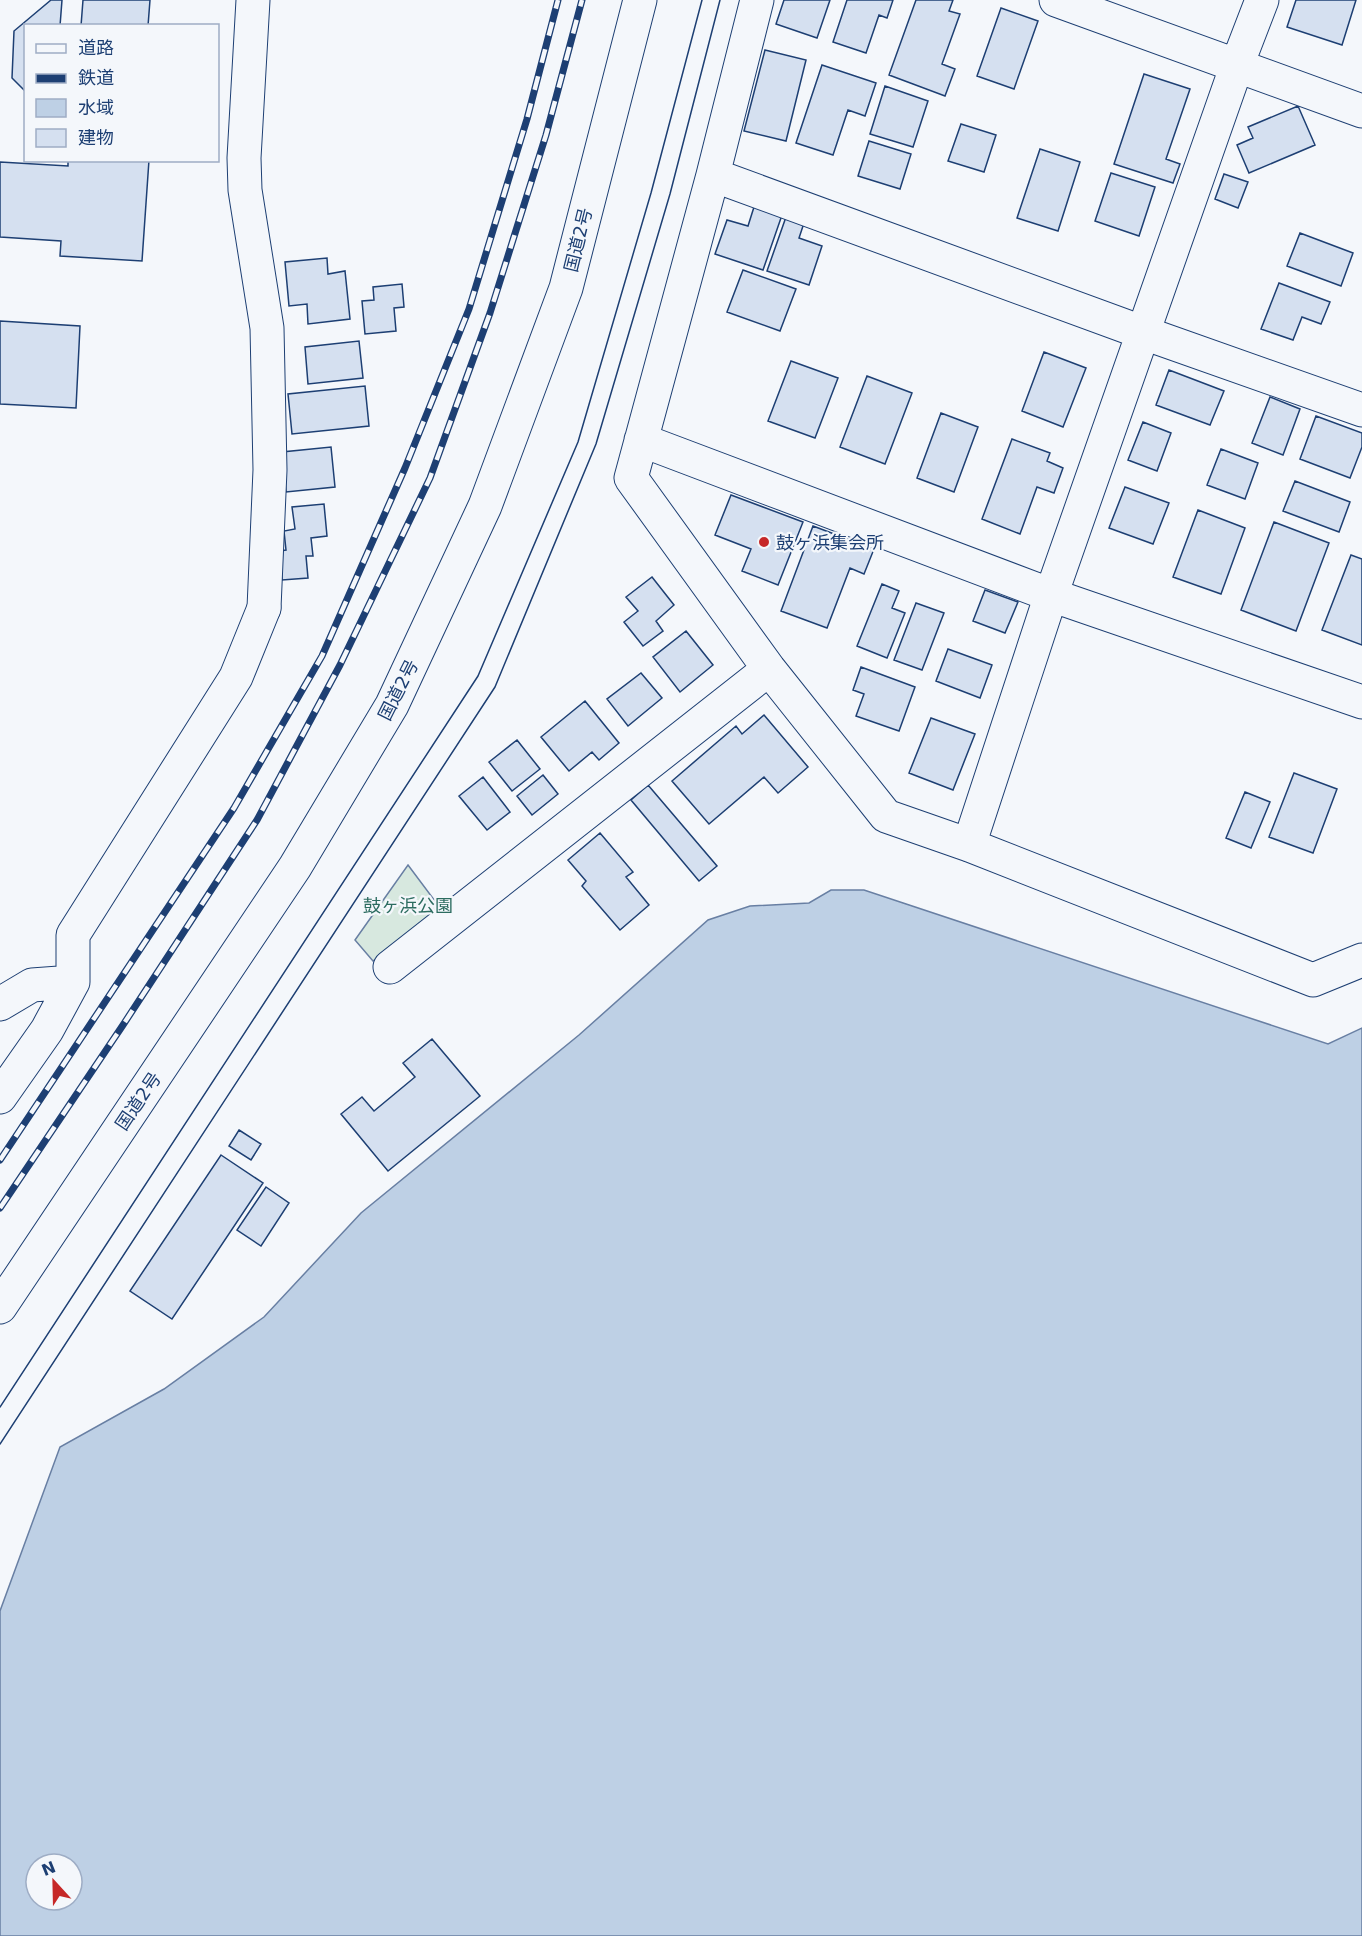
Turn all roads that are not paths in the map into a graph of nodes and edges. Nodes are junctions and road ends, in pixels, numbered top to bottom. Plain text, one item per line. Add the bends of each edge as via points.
1 (253, 0) edge
2 (640, 0) edge
3 (757, 0) edge
4 (1056, 0) edge
5 (1262, 0) edge
6 (1237, 65) junction
7 (1362, 111) edge
8 (713, 174) junction
9 (1144, 333) junction
10 (1362, 410) edge
11 (641, 440) junction
12 (1052, 595) junction
13 (769, 669) junction
14 (1362, 702) edge
15 (969, 846) junction
16 (1362, 960) edge
17 (390, 967) dead end
18 (73, 982) junction
19 (0, 1004) edge
20 (0, 1097) edge
21 (0, 1307) edge

1 - 18 main road via 244,169 267,328 270,470 264,608 236,677 74,935
2 - 21 main road, 国道2号 via 566,288 485,506 392,705 295,867
3 - 8 main road
4 - 6 main road
5 - 6 main road
6 - 7 main road
6 - 9 main road
8 - 9 main road
8 - 11 main road
9 - 10 main road
9 - 12 main road
11 - 12 main road
11 - 13 main road via 632,478
12 - 14 main road
12 - 15 main road
13 - 15 main road via 886,816
13 - 17 main road
15 - 16 main road via 1313,980
18 - 19 main road via 32,986
18 - 20 main road via 47,1030

